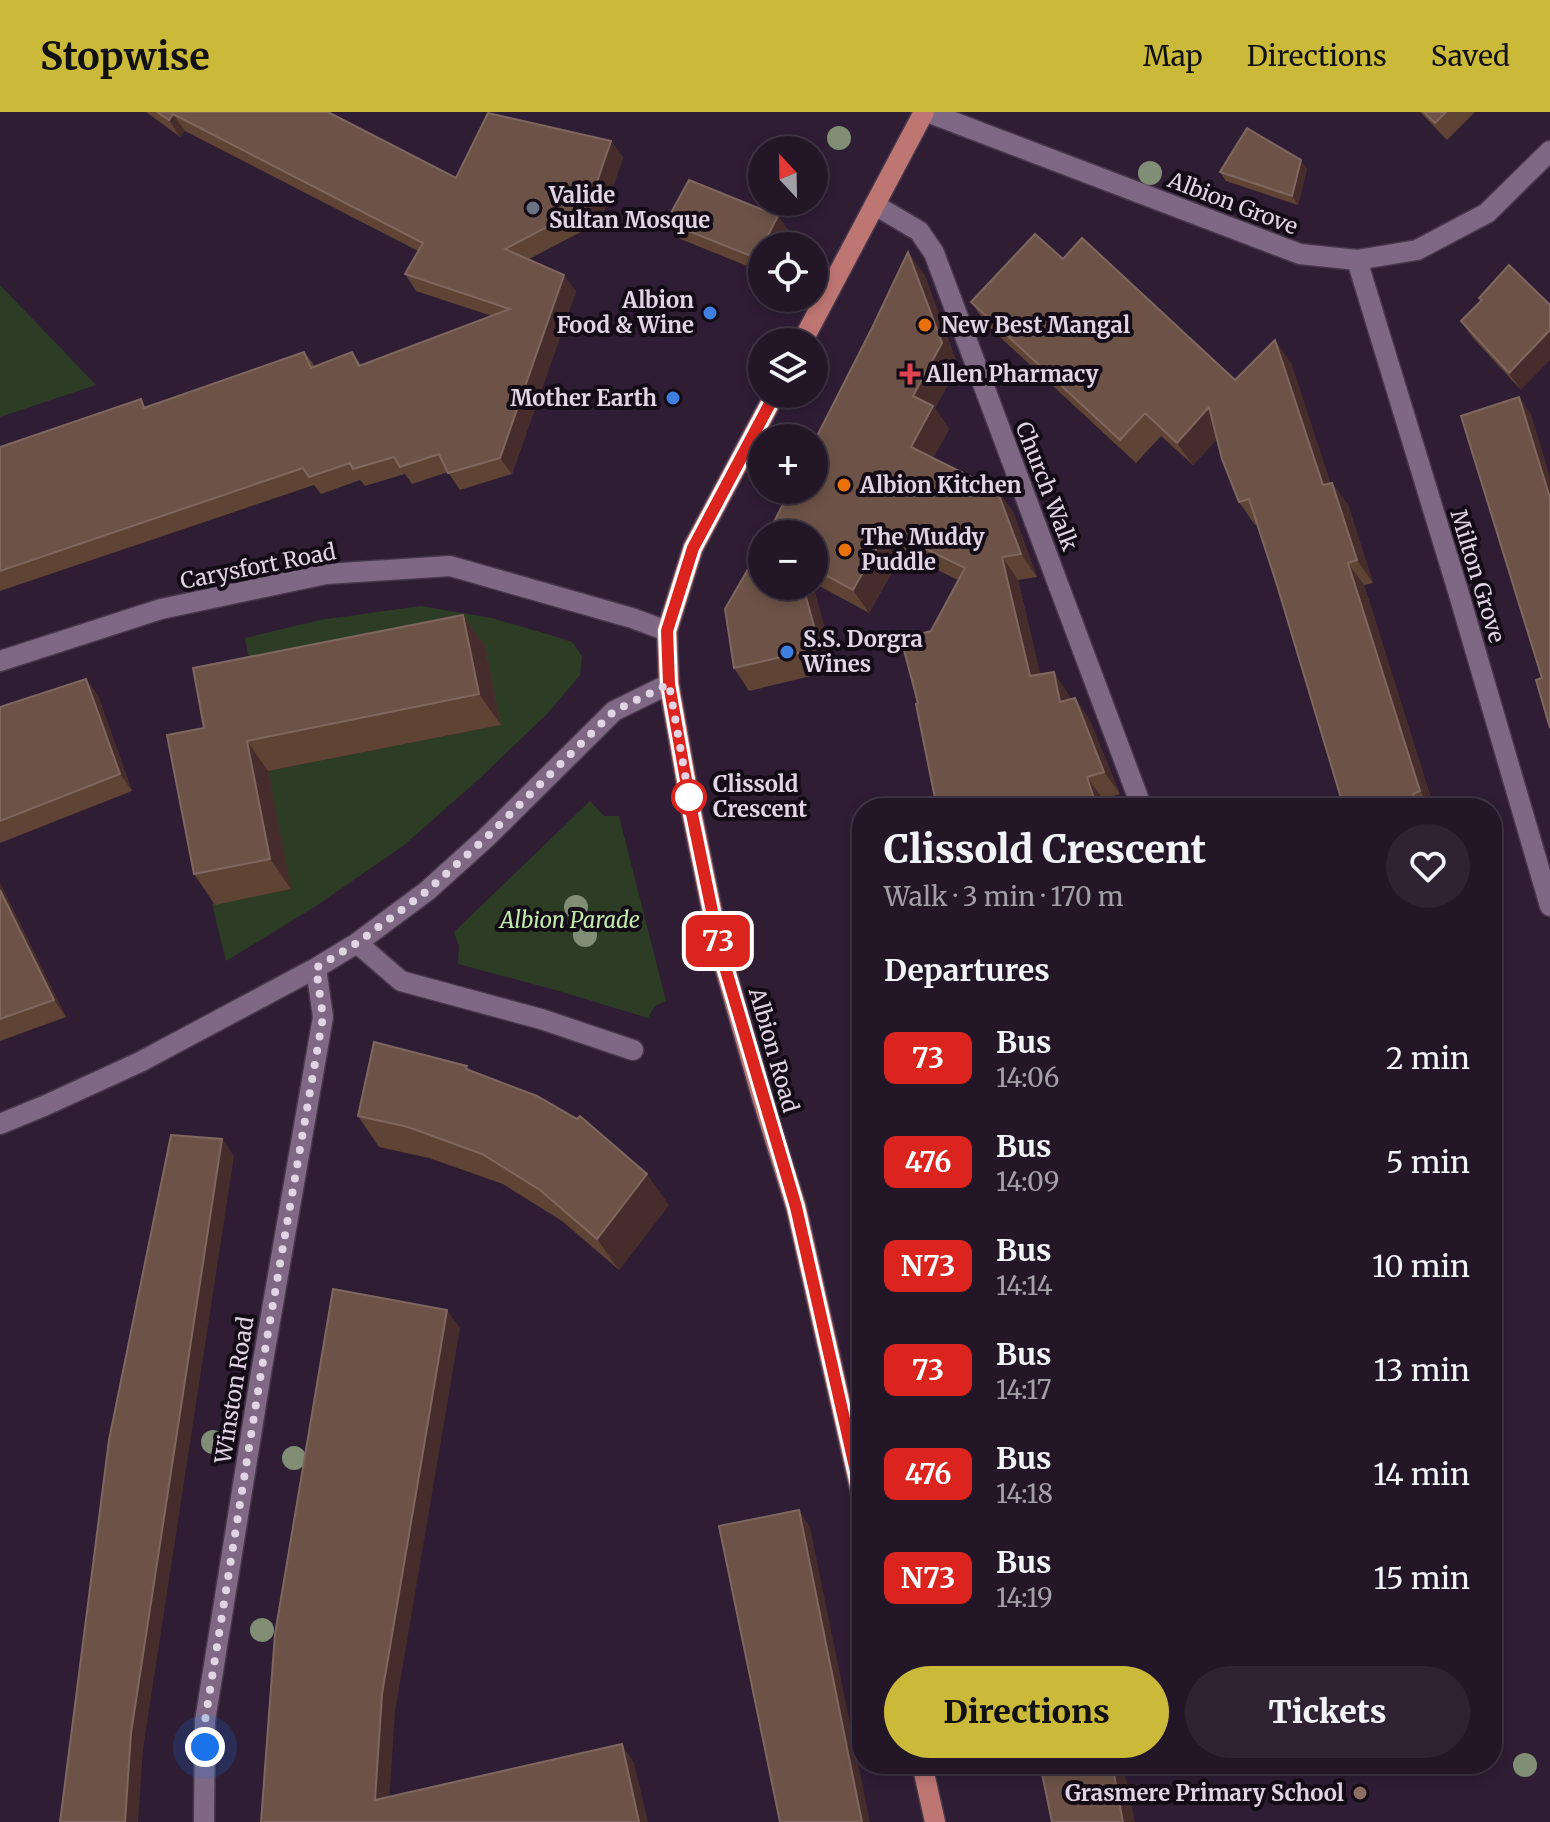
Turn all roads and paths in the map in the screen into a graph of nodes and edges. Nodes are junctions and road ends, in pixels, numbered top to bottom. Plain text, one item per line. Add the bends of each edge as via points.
1 (926, 112) edge
2 (1550, 151) edge
3 (875, 205) junction
4 (1357, 260) junction
5 (809, 328) edge
6 (768, 408) edge
7 (667, 631) junction
8 (0, 661) edge
9 (669, 684) junction
10 (1138, 798) edge
11 (1550, 906) edge
12 (357, 943) junction
13 (316, 968) junction
14 (633, 1050) dead end
15 (0, 1124) edge
16 (852, 1454) edge
17 (924, 1774) edge
18 (204, 1822) edge
19 (935, 1822) edge

1 - 3 main road
1 - 4 street, Albion Grove via 1300,254
2 - 4 street, Albion Grove via 1487,213 1417,250
3 - 5 main road
3 - 10 street, Church Walk via 919,231 934,253
4 - 11 street, Milton Grove
6 - 7 main road, Albion Road via 693,548
7 - 8 street, Carysfort Road via 450,566 326,574 281,583 161,609
7 - 9 main road, Albion Road
9 - 12 street via 614,711 488,836 427,891
9 - 16 main road, Albion Road via 720,950 796,1207
12 - 13 street
12 - 14 street via 401,981
13 - 15 street via 140,1062
13 - 18 street, Winston Road via 323,1017 205,1721
17 - 19 main road

